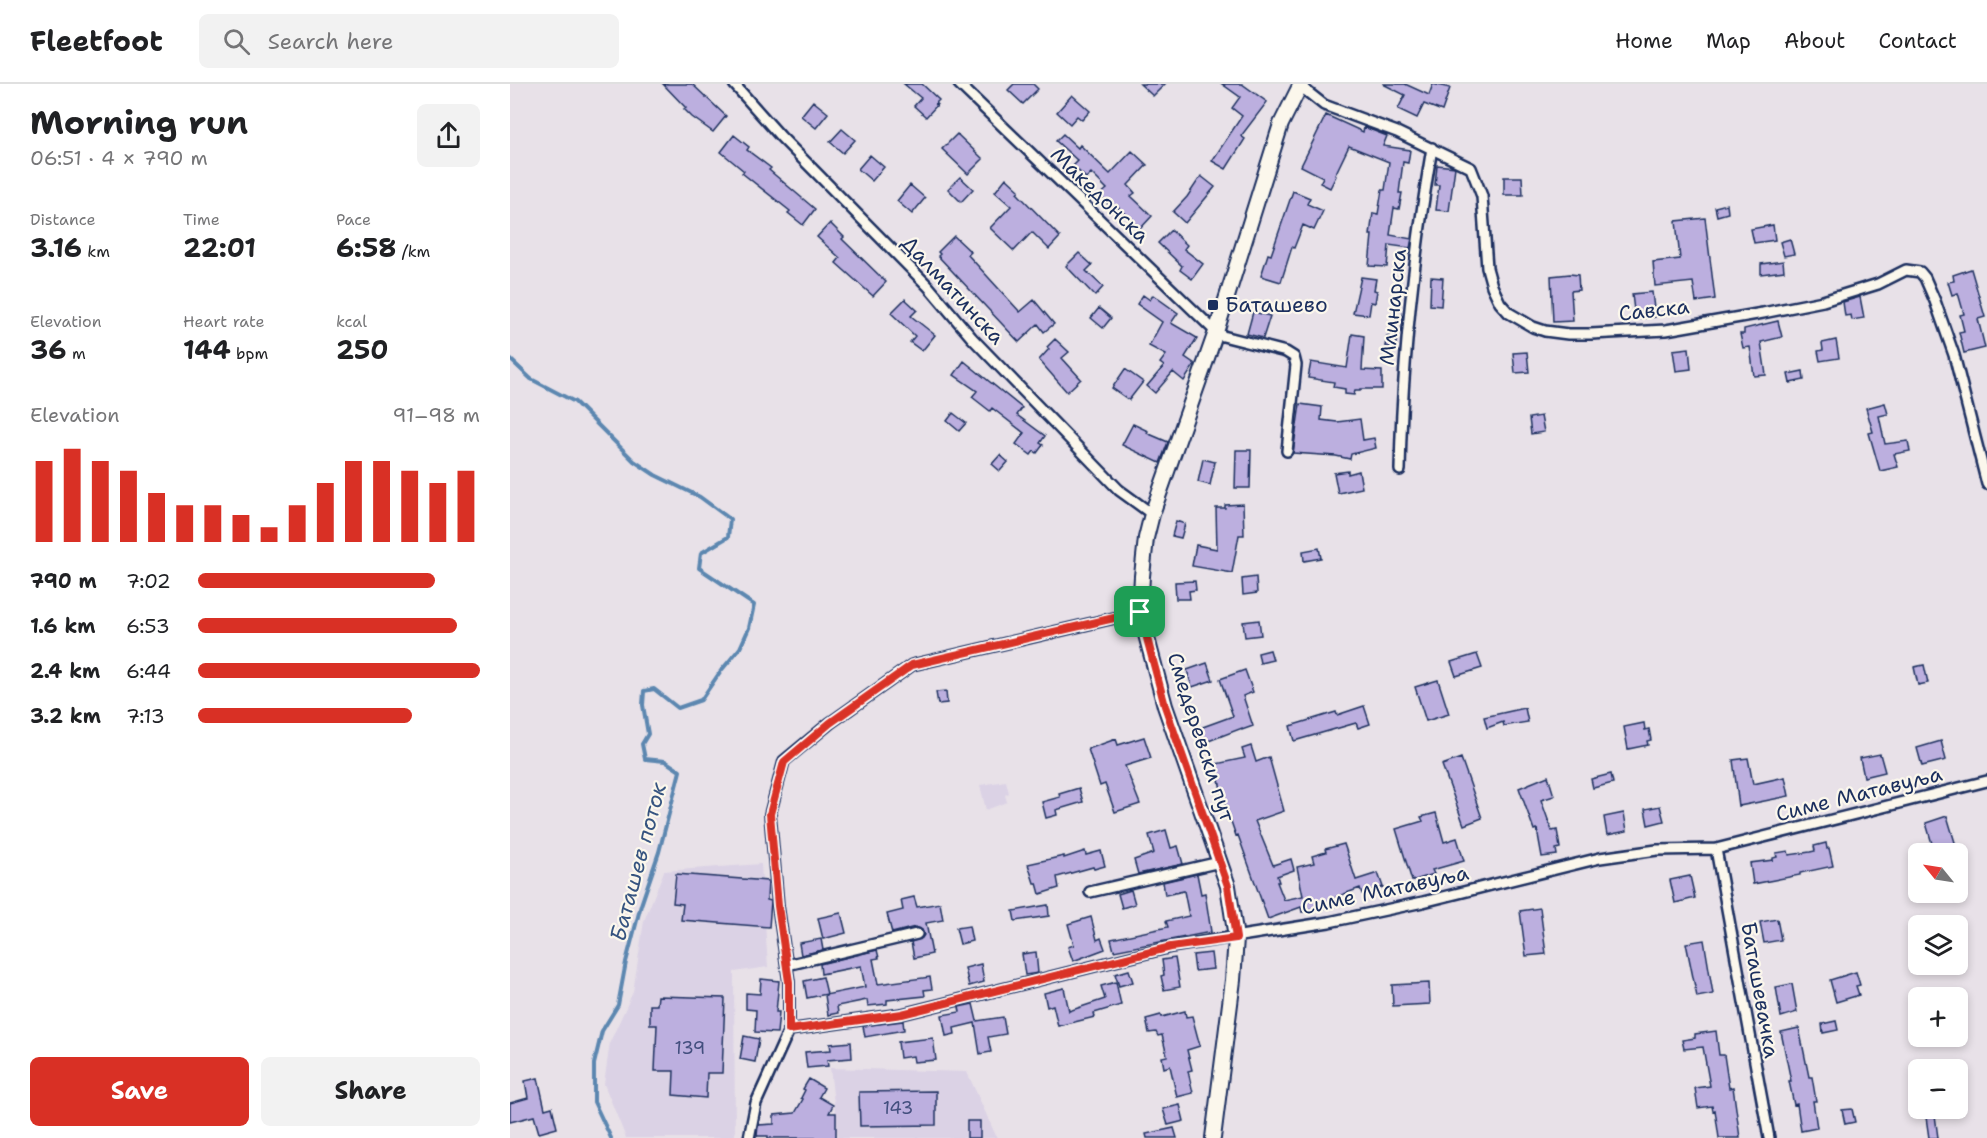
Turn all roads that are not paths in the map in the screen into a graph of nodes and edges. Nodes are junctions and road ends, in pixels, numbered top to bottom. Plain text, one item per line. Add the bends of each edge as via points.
1 (734, 84) edge
2 (959, 84) edge
3 (1300, 85) edge
4 (1432, 148) junction
5 (1216, 332) junction
6 (1287, 452) dead end
7 (1400, 470) dead end
8 (1987, 484) edge
9 (1152, 514) junction
10 (1140, 612) junction
11 (1987, 781) edge
12 (1716, 849) junction
13 (1220, 862) junction
14 (1090, 892) dead end
15 (917, 934) dead end
16 (1236, 938) junction
17 (787, 965) junction
18 (789, 1030) junction
19 (749, 1138) edge
20 (1214, 1138) edge
21 (1769, 1138) edge

1 - 9 street, Далматинска via 1112,483
2 - 5 street, Македонска
3 - 4 street, Савска via 1324,105
3 - 5 street, Смедеревски пут via 1281,124
4 - 7 street, Млинарска via 1404,363
4 - 8 street, Савска via 1471,168 1482,196 1487,267 1500,303 1521,321 1545,331 1591,334 1666,330 1823,301 1870,287 1906,270 1920,272 1935,300 1954,355
5 - 6 street via 1293,357 1296,364
5 - 9 street, Смедеревски пут
9 - 10 street, Смедеревски пут via 1146,538
10 - 13 street, Смедеревски пут via 1165,706
10 - 17 street via 912,665 830,723 784,762 770,814
11 - 12 street, Симе Матавуља
12 - 16 street, Симе Матавуља via 1658,850 1600,858 1412,904
12 - 21 street, Баташевачка
13 - 14 street
13 - 16 street, Смедеревски пут
15 - 17 street
16 - 18 street, Симе Матавуља via 1171,947 902,1014
16 - 20 street, Смедеревски пут
17 - 18 street
18 - 19 street via 756,1103

